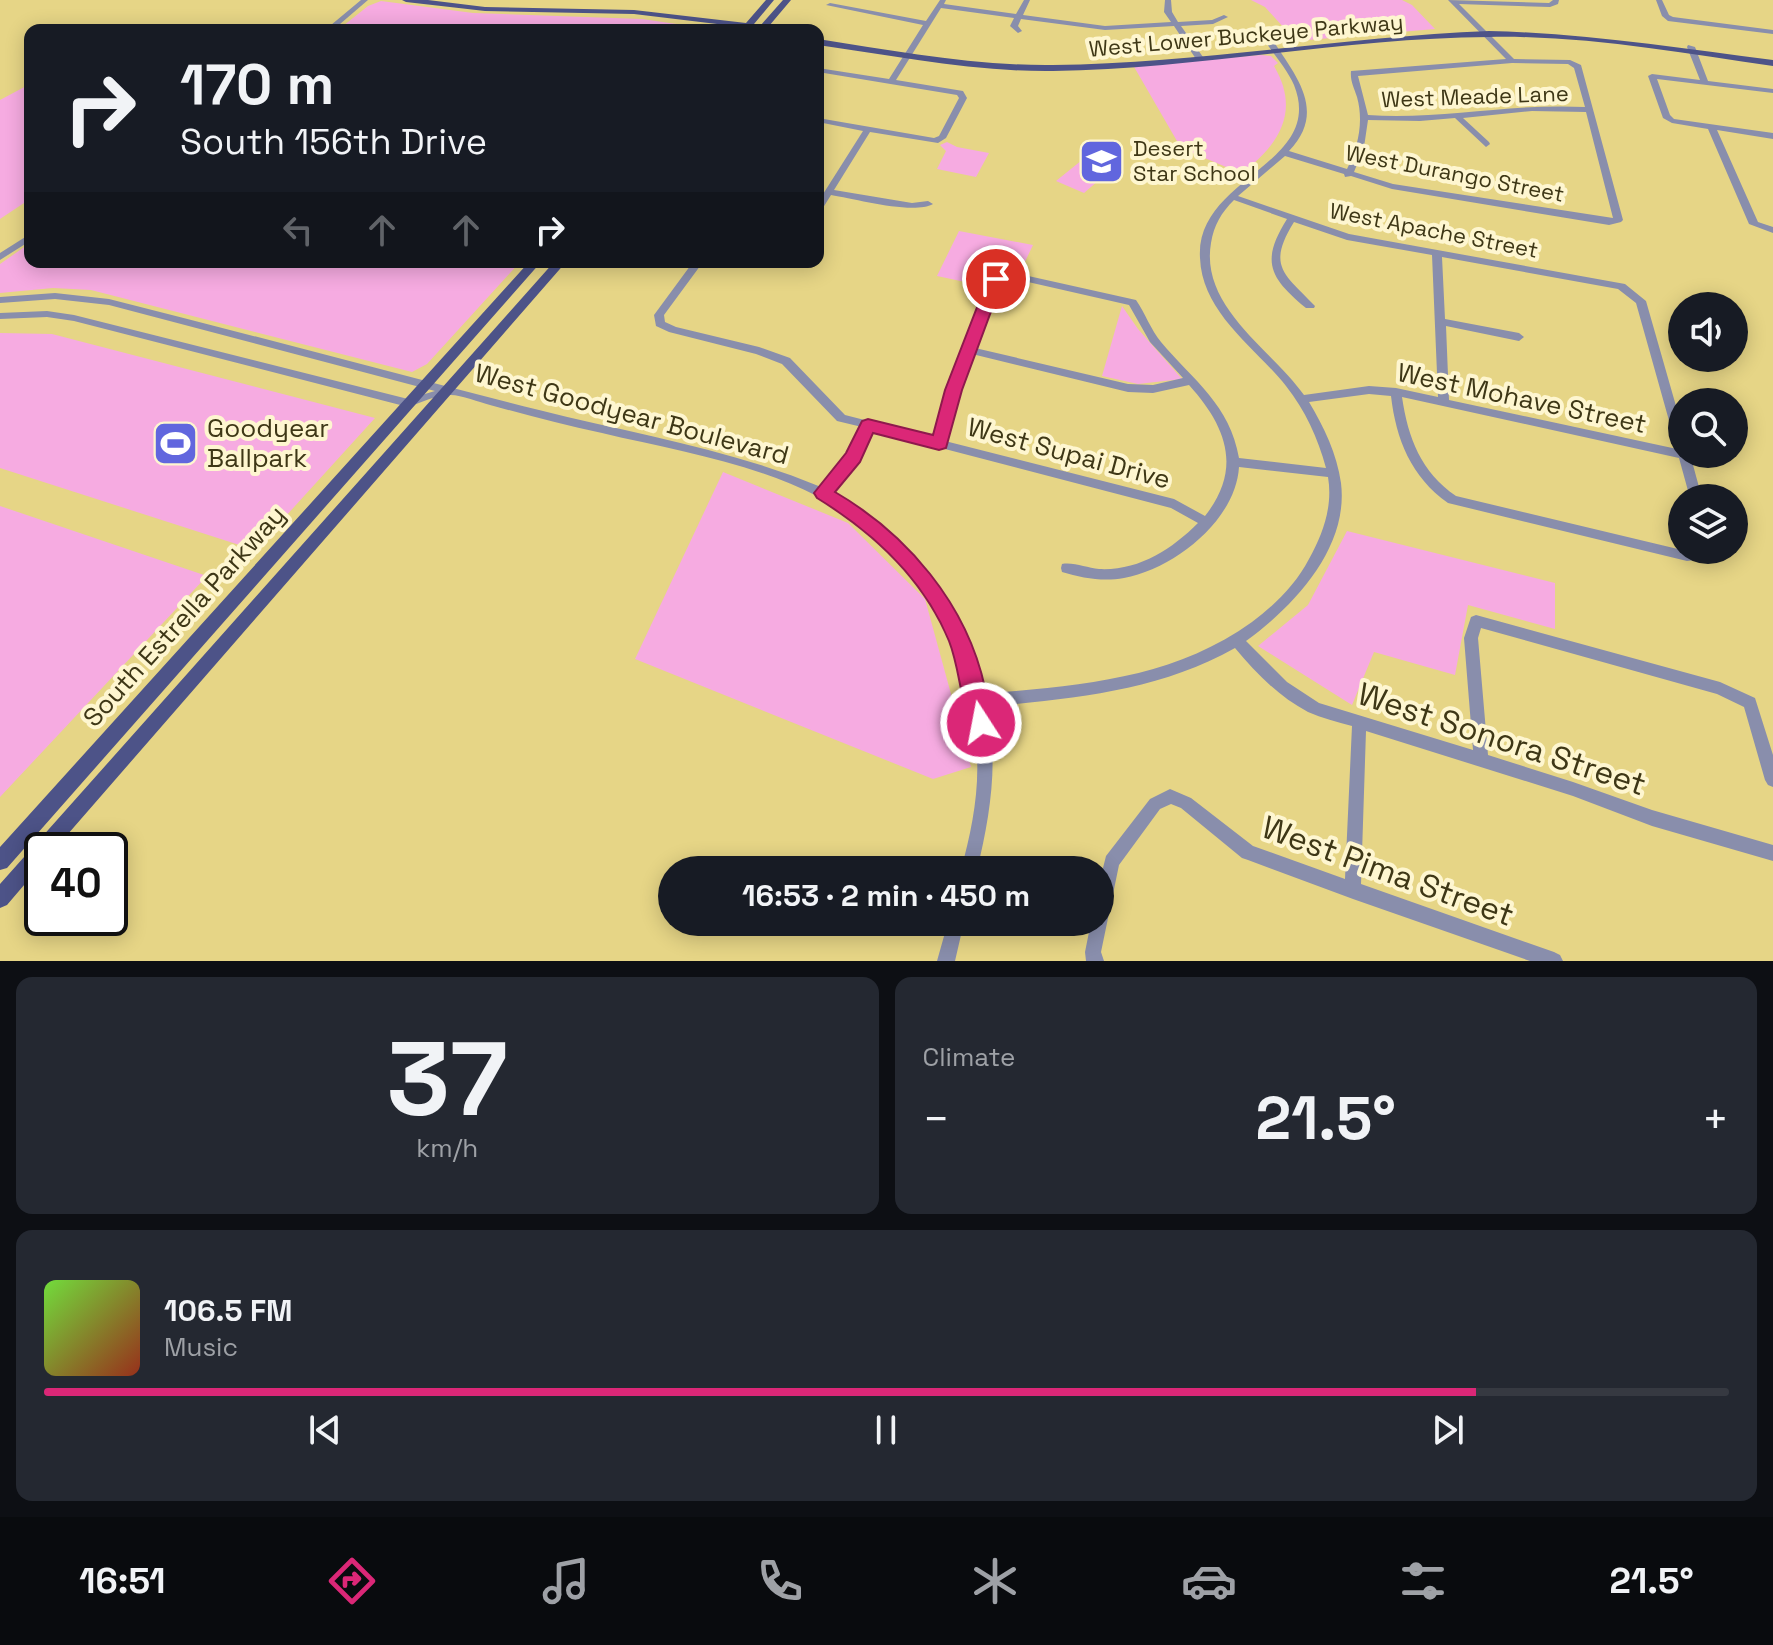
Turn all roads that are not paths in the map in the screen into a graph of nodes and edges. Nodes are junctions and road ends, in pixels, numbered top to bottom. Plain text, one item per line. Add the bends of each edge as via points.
1 (365, 0) edge
2 (406, 0) edge
3 (770, 0) edge
4 (787, 0) edge
5 (1027, 0) edge
6 (1168, 0) edge
7 (1659, 0) edge
8 (1453, 1) edge
9 (942, 3) edge
10 (1553, 3) edge
11 (830, 5) dead end
12 (1018, 17) junction
13 (1224, 17) dead end
14 (336, 24) edge
15 (714, 24) edge
16 (752, 24) edge
17 (766, 24) edge
18 (928, 24) junction
19 (1175, 24) junction
20 (1018, 31) dead end
21 (1482, 32) junction
22 (1773, 32) edge
23 (824, 36) edge
24 (824, 43) edge
25 (1273, 48) junction
26 (1692, 50) junction
27 (910, 52) junction
28 (1196, 54) junction
29 (1773, 57) edge
30 (1512, 61) junction
31 (1773, 63) edge
32 (824, 71) edge
33 (891, 82) junction
34 (1705, 82) junction
35 (1773, 91) edge
36 (1588, 110) junction
37 (1456, 115) junction
38 (1364, 117) junction
39 (824, 121) edge
40 (1712, 128) junction
41 (868, 129) junction
42 (1773, 136) edge
43 (1486, 144) dead end
44 (1285, 153) junction
45 (1348, 175) junction
46 (829, 192) junction
47 (1231, 196) junction
48 (824, 200) edge
49 (928, 204) dead end
50 (1292, 218) junction
51 (1773, 230) edge
52 (24, 241) edge
53 (1437, 254) junction
54 (0, 257) edge
55 (530, 268) edge
56 (555, 268) edge
57 (694, 268) edge
58 (0, 300) edge
59 (1310, 306) dead end
60 (0, 316) edge
61 (1441, 322) junction
62 (1519, 337) dead end
63 (969, 350) junction
64 (1192, 380) junction
65 (424, 384) junction
66 (448, 391) junction
67 (1396, 392) junction
68 (1668, 397) edge
69 (1302, 399) junction
70 (1444, 402) junction
71 (408, 403) junction
72 (868, 426) junction
73 (939, 443) junction
74 (1668, 451) edge
75 (1234, 462) junction
76 (1333, 473) junction
77 (823, 493) junction
78 (1208, 523) junction
79 (1668, 552) edge
80 (1067, 568) dead end
81 (1236, 640) junction
82 (977, 701) junction
83 (1359, 723) junction
84 (1769, 751) edge
85 (1481, 759) junction
86 (1773, 780) edge
87 (58, 832) edge
88 (1773, 853) edge
89 (972, 856) edge
90 (1114, 859) edge
91 (0, 861) edge
92 (24, 871) edge
93 (1353, 891) junction
94 (0, 898) edge
95 (952, 936) edge
96 (1096, 936) edge
97 (946, 961) edge
98 (1095, 961) edge
99 (1554, 961) edge

1 - 14 street
2 - 15 main road via 485,9 634,12
3 - 16 main road
4 - 17 main road
5 - 12 street
6 - 19 street
7 - 22 street via 1671,19
8 - 10 street
8 - 21 street
9 - 12 street
9 - 18 street
11 - 18 street
12 - 19 street via 1105,28
12 - 20 street
13 - 19 street
18 - 27 street
19 - 28 street
21 - 25 main road, West Lower Buckeye Parkway
21 - 26 main road, West Lower Buckeye Parkway
21 - 30 street
23 - 27 main road, West Lower Buckeye Parkway
24 - 27 main road, West Lower Buckeye Parkway
25 - 28 main road, West Lower Buckeye Parkway
25 - 44 street via 1296,80 1303,102 1299,130
26 - 29 main road, West Lower Buckeye Parkway
26 - 31 main road, West Lower Buckeye Parkway
26 - 34 street
27 - 28 main road, West Lower Buckeye Parkway via 1025,68
27 - 33 street
30 - 36 street via 1570,62 1578,67
30 - 38 street via 1354,73
32 - 33 street
33 - 41 street via 960,93 963,98 942,138 935,141
34 - 35 street
34 - 40 street via 1652,76 1666,116
36 - 37 street, West Meade Lane via 1557,107
36 - 45 street, West Durango Street via 1618,220
37 - 38 street, West Meade Lane
37 - 43 street
38 - 45 street via 1362,143
39 - 41 street
40 - 42 street
40 - 51 street via 1754,224
41 - 46 street
44 - 45 street, West Durango Street
44 - 47 street
46 - 48 street
46 - 49 street
47 - 50 street, West Apache Street
47 - 69 street via 1206,232 1208,279 1229,319 1272,360
50 - 53 street, West Apache Street via 1347,237
50 - 59 street via 1278,239 1277,270 1286,287
52 - 54 street
53 - 61 street
53 - 68 street, West Apache Street via 1632,291 1641,301
55 - 65 main road, South Estrella Parkway
56 - 66 main road, South Estrella Parkway
57 - 72 street, West Supai Drive via 659,315 660,324 786,361 841,418
58 - 65 street via 55,296 109,302
60 - 71 street via 74,318
61 - 62 street
61 - 70 street
63 - 64 street via 1128,388 1153,389
63 - 64 street via 996,279 1015,276 1132,302 1154,341
63 - 73 street
64 - 75 street via 1222,420
65 - 66 street, West Goodyear Boulevard
65 - 71 main road, South Estrella Parkway
66 - 71 street
66 - 77 street, West Goodyear Boulevard via 736,463
66 - 87 main road, South Estrella Parkway
67 - 69 street, West Mohave Street
67 - 70 street, West Mohave Street
67 - 79 street via 1400,427 1423,475 1438,492 1452,500
69 - 76 street via 1319,428
70 - 74 street, West Mohave Street
71 - 91 main road, South Estrella Parkway
72 - 73 street, West Supai Drive
72 - 77 street via 854,457
73 - 78 street, West Supai Drive via 1174,504
75 - 76 street
75 - 78 street via 1229,493
76 - 81 street via 1335,509 1304,583 1269,618
77 - 82 street, West Goodyear Boulevard via 889,539 927,583 958,637
78 - 80 street via 1169,555 1120,575 1092,576
81 - 82 street via 1152,677
81 - 83 street, West Sonora Street via 1289,695
82 - 89 street, West Goodyear Boulevard via 984,793
83 - 85 street, West Sonora Street
83 - 93 street
84 - 85 street via 1750,703 1720,688 1476,621 1471,638
84 - 86 street
85 - 88 street, West Sonora Street
90 - 93 street, West Pima Street via 1155,804 1170,796 1248,852
92 - 94 main road, South Estrella Parkway
93 - 99 street, West Pima Street
95 - 97 street
96 - 98 street

